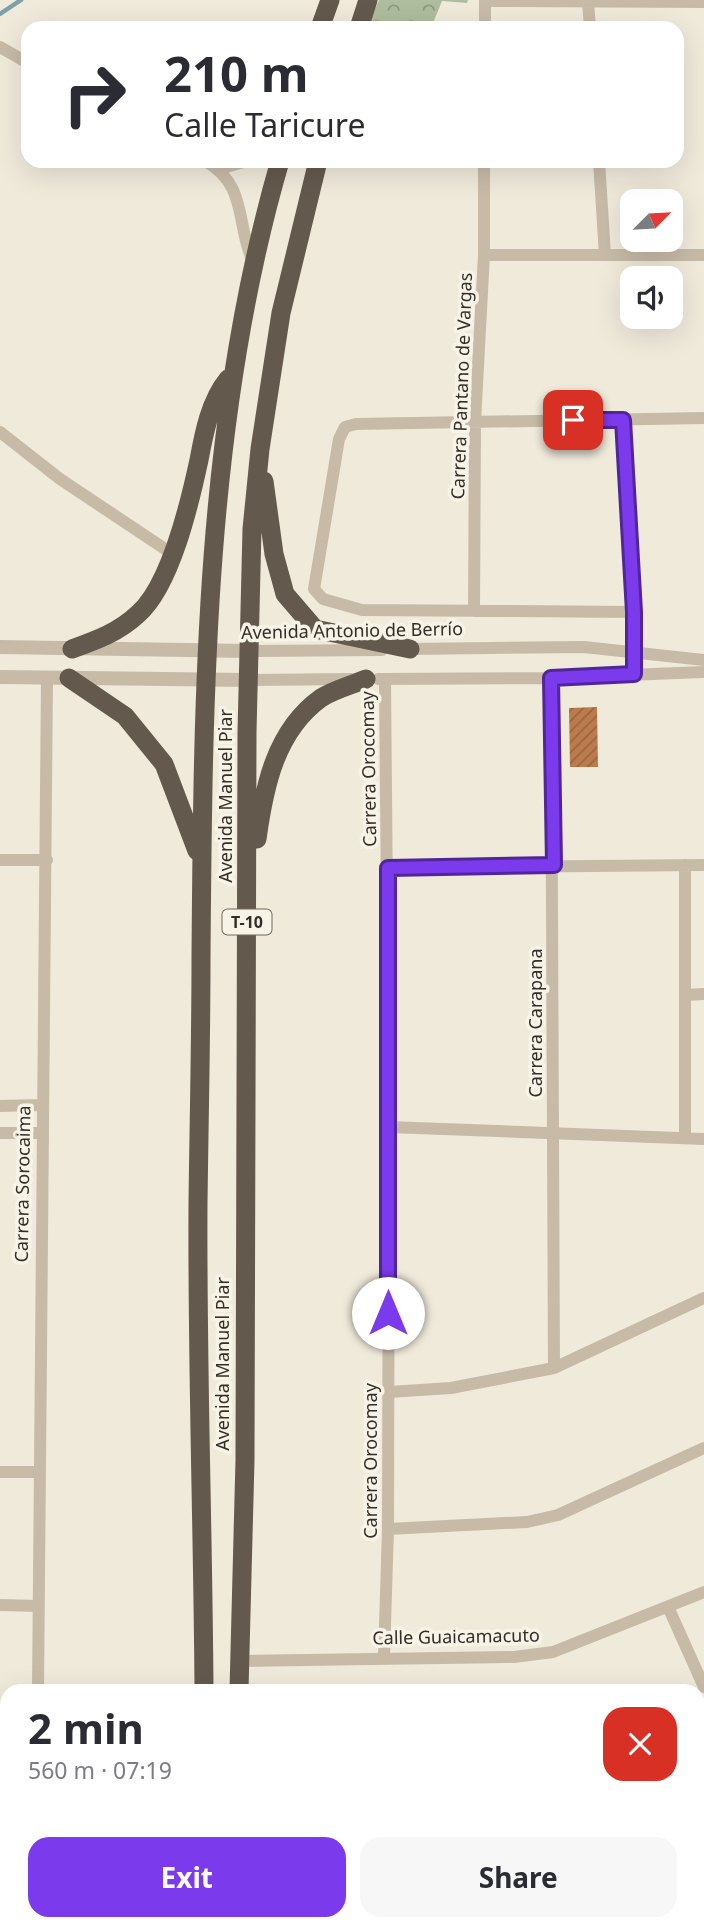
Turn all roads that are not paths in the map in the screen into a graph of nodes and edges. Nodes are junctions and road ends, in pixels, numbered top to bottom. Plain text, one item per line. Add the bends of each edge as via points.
1 (330, 0) edge
2 (368, 0) edge
3 (485, 1) edge
4 (588, 2) edge
5 (704, 2) edge
6 (322, 21) edge
7 (361, 21) edge
8 (485, 21) edge
9 (589, 21) edge
10 (0, 47) edge
11 (21, 59) edge
12 (222, 168) edge
13 (278, 168) edge
14 (316, 168) edge
15 (484, 168) edge
16 (599, 168) edge
17 (219, 169) joint
18 (484, 255) junction
19 (605, 255) junction
20 (704, 255) edge
21 (255, 265) junction
22 (235, 370) junction
23 (704, 418) edge
24 (623, 420) junction
25 (475, 422) junction
26 (0, 432) edge
27 (260, 449) junction
28 (171, 553) junction
29 (474, 611) junction
30 (634, 612) junction
31 (0, 648) edge
32 (72, 649) junction
33 (410, 649) junction
34 (209, 651) junction
35 (248, 651) junction
36 (634, 653) junction
37 (704, 660) edge
38 (704, 671) edge
39 (634, 674) junction
40 (0, 677) edge
41 (47, 677) junction
42 (69, 678) junction
43 (551, 678) junction
44 (375, 679) junction
45 (208, 680) junction
46 (248, 680) junction
47 (0, 860) edge
48 (47, 860) junction
49 (554, 865) junction
50 (685, 865) junction
51 (704, 865) edge
52 (202, 867) junction
53 (388, 868) junction
54 (247, 892) junction
55 (704, 994) edge
56 (685, 995) junction
57 (42, 1105) junction
58 (0, 1106) edge
59 (389, 1127) junction
60 (0, 1133) edge
61 (41, 1133) junction
62 (554, 1134) junction
63 (685, 1138) junction
64 (704, 1139) edge
65 (703, 1302) edge
66 (554, 1368) junction
67 (388, 1392) junction
68 (704, 1448) edge
69 (0, 1472) edge
70 (38, 1472) junction
71 (388, 1528) junction
72 (704, 1592) edge
73 (0, 1605) edge
74 (38, 1606) junction
75 (669, 1609) junction
76 (384, 1656) junction
77 (240, 1661) junction
78 (38, 1684) edge
79 (204, 1684) edge
80 (239, 1684) edge
81 (703, 1684) edge

1 - 6 highway
2 - 7 highway
3 - 4 street
3 - 8 street
4 - 5 street
4 - 9 street
10 - 11 street
12 - 17 street
13 - 21 highway, Avenida Manuel Piar / T-10
14 - 27 highway, Avenida Manuel Piar / T-10 via 281,313
15 - 18 street, Carrera Pantano de Vargas
16 - 19 street
17 - 21 street, T-10 via 238,201 247,249
18 - 19 street
18 - 25 street, Carrera Pantano de Vargas
19 - 20 street
21 - 22 highway, Avenida Manuel Piar / T-10
22 - 28 highway via 206,426
22 - 34 highway, Avenida Manuel Piar / T-10 via 216,513
23 - 24 street
24 - 25 street
24 - 30 street
25 - 29 street, Carrera Pantano de Vargas
25 - 29 street via 345,427 339,439 314,589 323,599 362,610
26 - 28 street
27 - 33 highway via 274,554 285,594 315,629
27 - 35 highway, Avenida Manuel Piar / T-10
28 - 32 highway via 162,579 140,613 111,635
29 - 30 street
30 - 36 street
31 - 32 street, Avenida Antonio de Berrío
32 - 34 street, Avenida Antonio de Berrío
33 - 35 street, Avenida Antonio de Berrío
33 - 36 street, Avenida Antonio de Berrío via 584,647
34 - 35 street, Avenida Antonio de Berrío
34 - 45 highway, Avenida Manuel Piar / T-10
35 - 46 highway, Avenida Manuel Piar / T-10
36 - 37 street, Avenida Antonio de Berrío
36 - 39 street
38 - 39 street
39 - 43 street
40 - 41 street
41 - 42 street
41 - 48 street, Carrera Sorocaima
42 - 45 street
42 - 52 highway via 125,716 164,764
43 - 44 street
43 - 49 street, Carrera Carapana
44 - 46 street
44 - 53 street, Carrera Orocomay
44 - 54 highway via 321,698 287,733 265,785
45 - 46 street
45 - 52 highway, Avenida Manuel Piar / T-10
46 - 54 highway, Avenida Manuel Piar / T-10
47 - 48 street
48 - 57 street, Carrera Sorocaima
49 - 50 street
49 - 53 street
49 - 62 street, Carrera Carapana
50 - 51 street
50 - 56 street
52 - 79 highway, Avenida Manuel Piar / T-10 via 198,1219
53 - 59 street, Carrera Orocomay
54 - 77 highway, Avenida Manuel Piar / T-10
55 - 56 street
56 - 63 street
57 - 58 street
57 - 61 street, Carrera Sorocaima
59 - 62 street
59 - 67 street, Carrera Orocomay
60 - 61 street
61 - 70 street, Carrera Sorocaima
62 - 63 street
62 - 66 street, Carrera Carapana
63 - 64 street
65 - 66 street
66 - 67 street via 452,1388
67 - 71 street, Carrera Orocomay
68 - 71 street via 558,1514 527,1522
69 - 70 street
70 - 74 street, Carrera Sorocaima
71 - 76 street, Carrera Orocomay
72 - 75 street, Calle Guaicamacuto
73 - 74 street
74 - 78 street, Carrera Sorocaima
75 - 76 street, Calle Guaicamacuto via 553,1652 514,1657
75 - 81 street
76 - 77 street, Calle Guaicamacuto
77 - 80 highway, Avenida Manuel Piar / T-10

